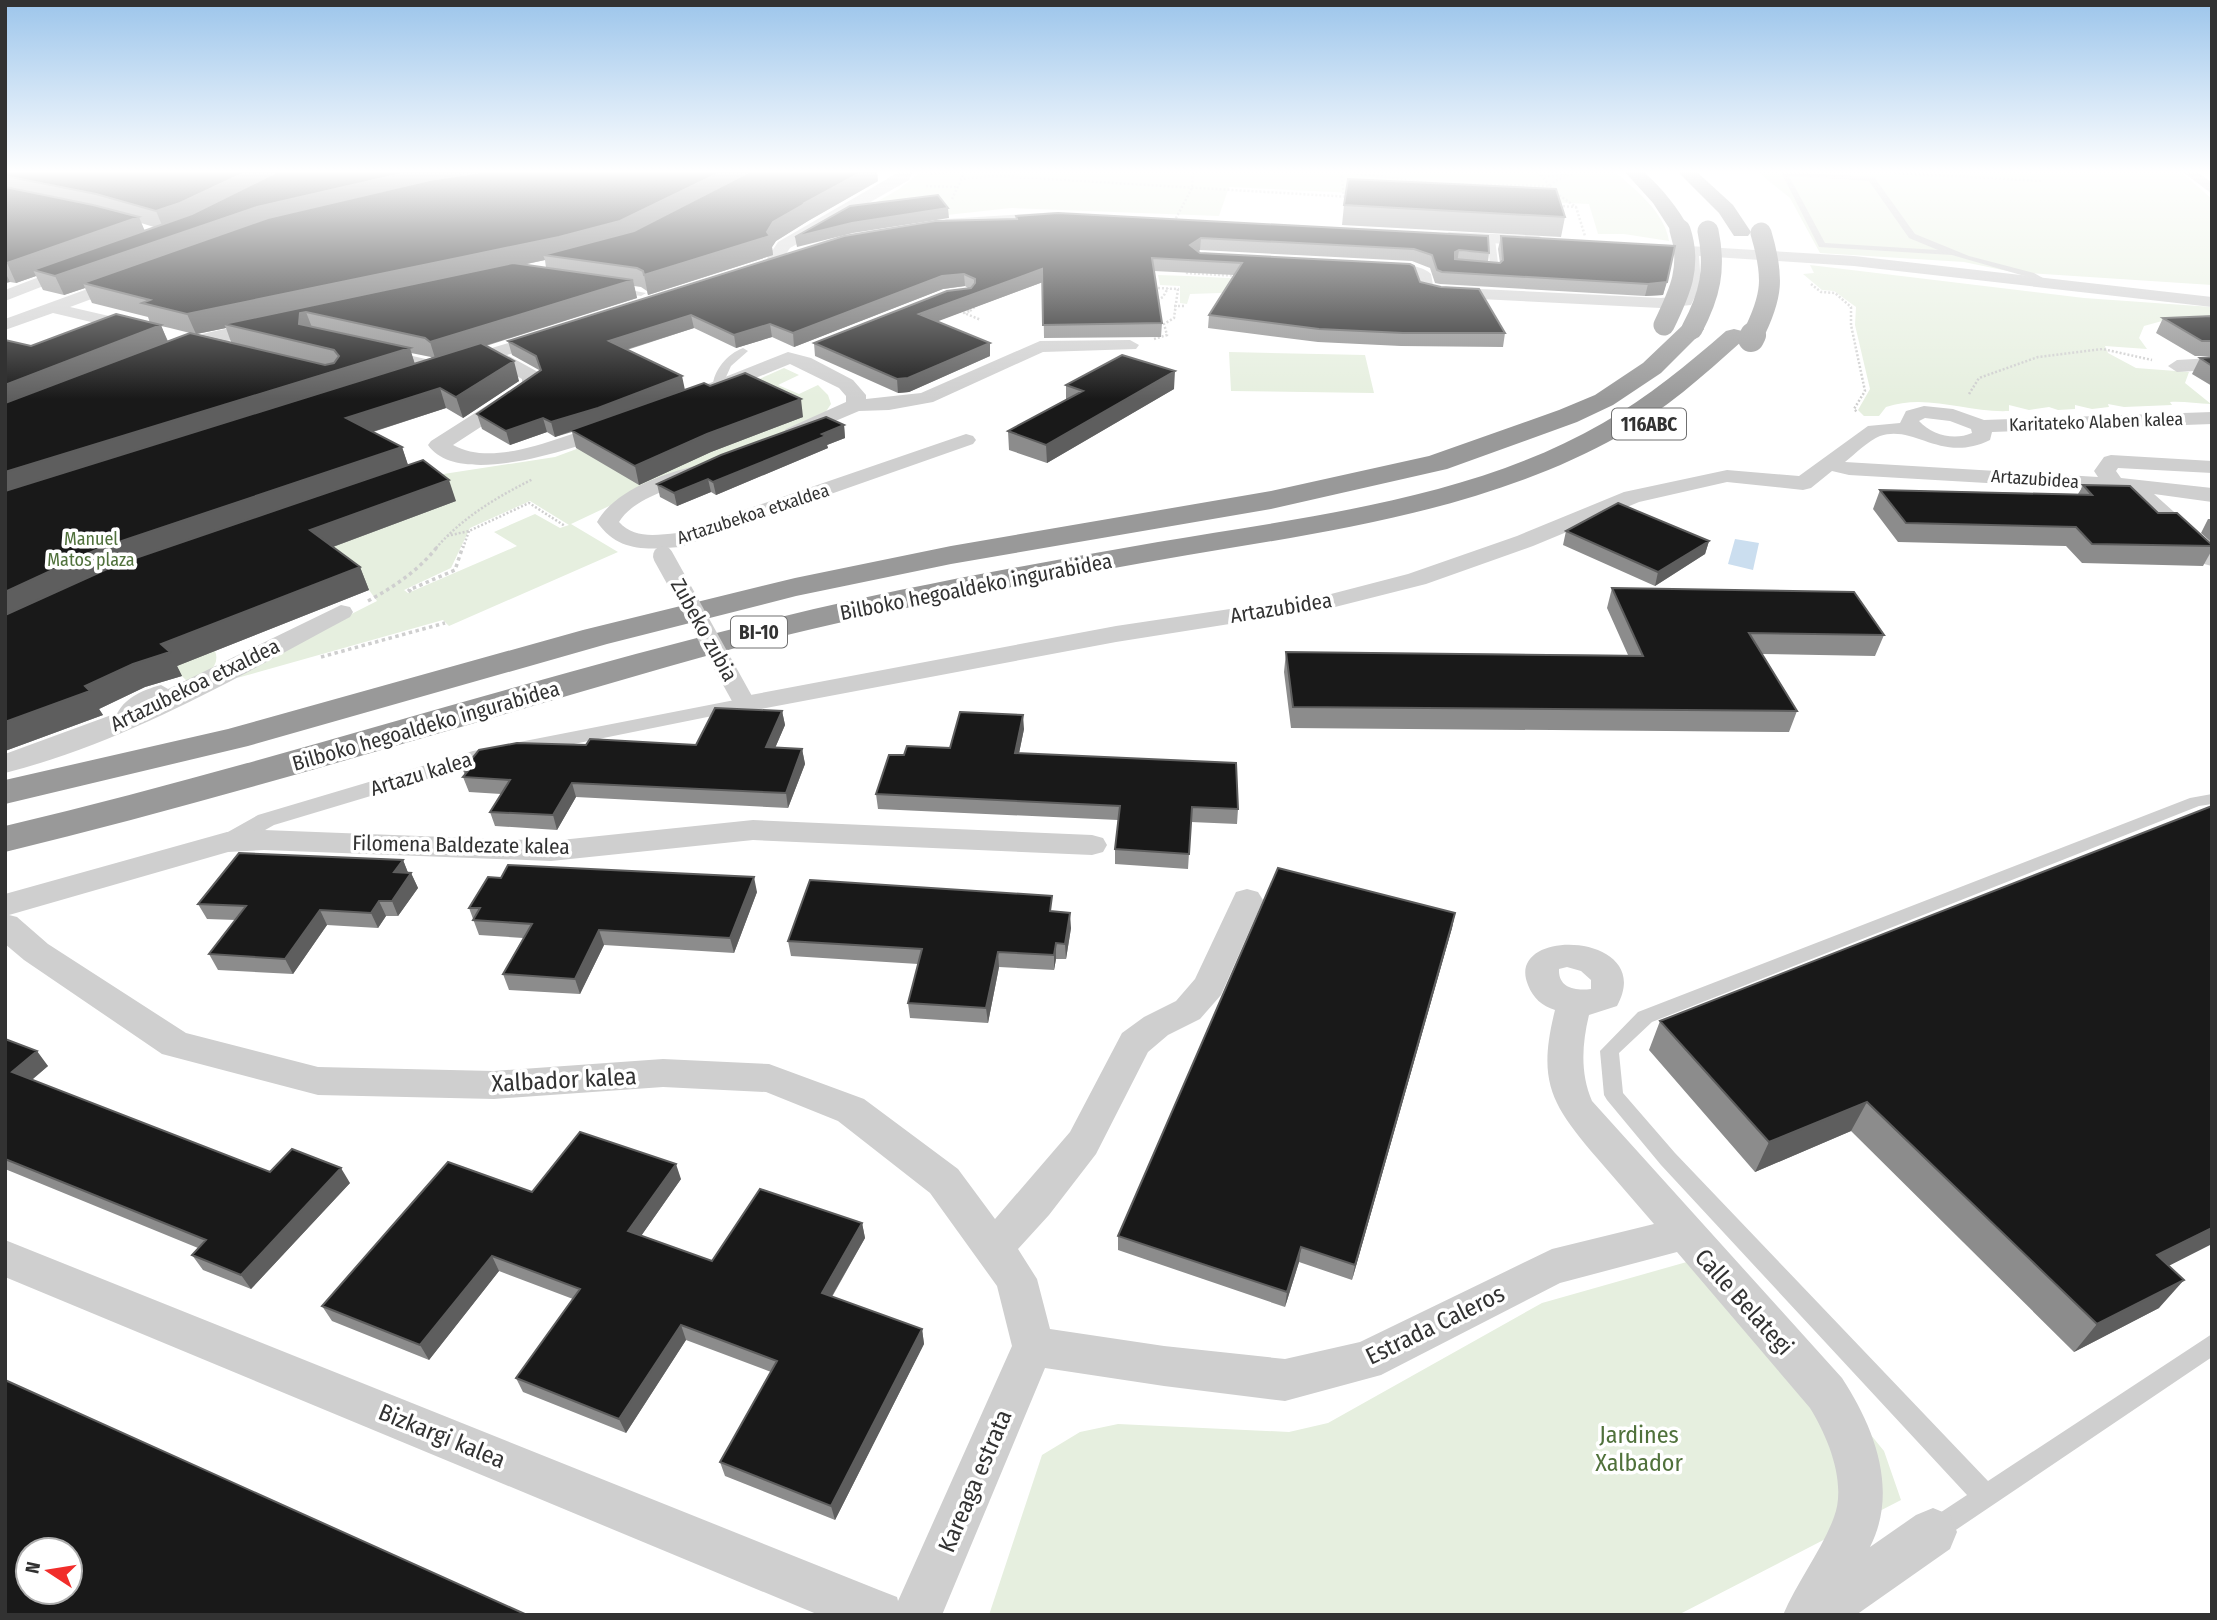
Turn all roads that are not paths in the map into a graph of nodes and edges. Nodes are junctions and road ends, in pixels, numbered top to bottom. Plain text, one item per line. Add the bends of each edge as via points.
1 (782, 248) edge
2 (1493, 248) edge
3 (1641, 248) edge
4 (1687, 248) edge
5 (1710, 248) edge
6 (1761, 248) edge
7 (1864, 248) edge
8 (1939, 248) edge
9 (1690, 251) junction
10 (1952, 253) junction
11 (803, 254) edge
12 (94, 262) edge
13 (1359, 267) edge
14 (1470, 269) edge
15 (140, 275) edge
16 (2053, 286) junction
17 (6, 287) edge
18 (601, 288) edge
19 (647, 298) joint
20 (2212, 302) edge
21 (54, 308) junction
22 (627, 310) edge
23 (5, 325) edge
24 (279, 325) edge
25 (562, 331) edge
26 (199, 342) junction
27 (1130, 345) edge
28 (363, 348) edge
29 (813, 348) edge
30 (743, 351) edge
31 (239, 352) edge
32 (491, 354) junction
33 (160, 358) edge
34 (789, 358) junction
35 (2212, 364) edge
36 (2177, 366) road end
37 (439, 371) junction
38 (411, 380) edge
39 (718, 386) junction
40 (693, 396) edge
41 (856, 405) junction
42 (2212, 418) edge
43 (632, 419) edge
44 (1519, 434) junction
45 (966, 440) dead end
46 (769, 443) edge
47 (464, 456) junction
48 (720, 462) edge
49 (1828, 464) junction
50 (2212, 467) edge
51 (429, 470) edge
52 (1524, 470) joint
53 (2123, 484) junction
54 (2212, 495) edge
55 (663, 556) dead end
56 (2212, 559) edge
57 (341, 612) road end
58 (161, 688) dead end
59 (745, 704) junction
60 (122, 721) junction
61 (5, 764) edge
62 (5, 792) edge
63 (2212, 799) edge
64 (5, 839) edge
65 (227, 842) junction
66 (1093, 845) dead end
67 (1247, 900) dead end
68 (5, 905) edge
69 (5, 925) edge
70 (1574, 1003) dead end
71 (1665, 1239) dead end
72 (993, 1248) junction
73 (5, 1258) edge
74 (2212, 1344) edge
75 (1033, 1346) junction
76 (1985, 1496) junction
77 (1933, 1532) joint
78 (879, 1615) edge
79 (917, 1615) edge
80 (1811, 1615) edge

1 - 11 street via 766,265
2 - 14 lane via 1494,271
3 - 9 street
4 - 44 highway, bridge via 1682,288 1664,325 1640,356 1616,376
5 - 44 highway, Bilboko hegoaldeko ingurabidea / BI-10, bridge via 1713,287 1692,329 1652,368 1568,416
6 - 52 highway, 116ABC, bridge via 1772,266 1769,304 1718,377 1639,430
7 - 10 lane
8 - 10 lane
9 - 13 street via 1693,291 1685,301 1661,303 1439,292 1425,288 1423,274 1412,269
9 - 16 street via 1854,261
10 - 16 lane via 2031,275
12 - 17 street
15 - 21 street
16 - 20 street
18 - 19 lane
19 - 22 street
21 - 23 street
21 - 26 street
24 - 26 street
25 - 32 street
26 - 31 street
26 - 33 street
27 - 41 street via 1040,347 926,398
28 - 37 street via 425,363
29 - 34 street
30 - 39 lane via 721,373
32 - 37 street
32 - 47 street via 531,376 531,386 438,445 448,454
34 - 39 street
34 - 41 street via 846,384 856,395
35 - 36 street
37 - 38 street
39 - 40 street
41 - 46 street
42 - 49 street, Karitateko Alaben kalea via 1981,426 1956,415 1924,412 1913,415 1909,421 1913,428 1875,429
43 - 47 street via 523,454 479,459
44 - 62 highway, Bilboko hegoaldeko ingurabidea / BI-10 via 1437,463 1271,500 795,587 595,637 235,738
45 - 48 street, Artazubekoa etxaldea via 680,540 632,540 611,530 609,516 626,503
47 - 51 street
49 - 53 street, Artazubidea via 1849,469
49 - 59 street, Artazubidea via 1803,483 1727,476 1632,496 1417,579 1331,600 1116,634
50 - 53 street, Artazubidea via 2110,461 2105,471
52 - 64 highway, Bilboko hegoaldeko ingurabidea / BI-10 via 1386,509 970,584 779,627 235,781
53 - 54 street, Artazubidea
53 - 56 street
55 - 59 street, Zubeko zubia, bridge
57 - 60 street, Artazubekoa etxaldea
58 - 60 lane via 128,706
59 - 65 street, Artazu kalea via 481,756 266,820
60 - 61 street, Artazubekoa etxaldea
63 - 76 lane via 1645,1017 1609,1051 1614,1095 1668,1159
65 - 66 street, Filomena Baldezate kalea via 551,851 753,830
65 - 68 street, Filomena Baldezate kalea
67 - 72 street via 1209,986 1188,1010 1135,1043 1083,1143
69 - 72 street, Xalbador kalea via 36,952 175,1044 318,1081 494,1085 663,1073 769,1078 851,1110 944,1181
70 - 80 street, Calle Belategi via 1564,1068 1567,1089 1578,1110 1826,1393 1847,1426 1862,1492 1857,1523
71 - 75 street, Estrada Caleros via 1552,1267 1366,1361 1285,1380
72 - 75 street, Xalbador kalea via 1016,1279
73 - 78 street, Bizkargi kalea
74 - 76 lane
75 - 79 street, Kareaga estrata
76 - 77 lane
77 - 80 street, Calle Belategi

